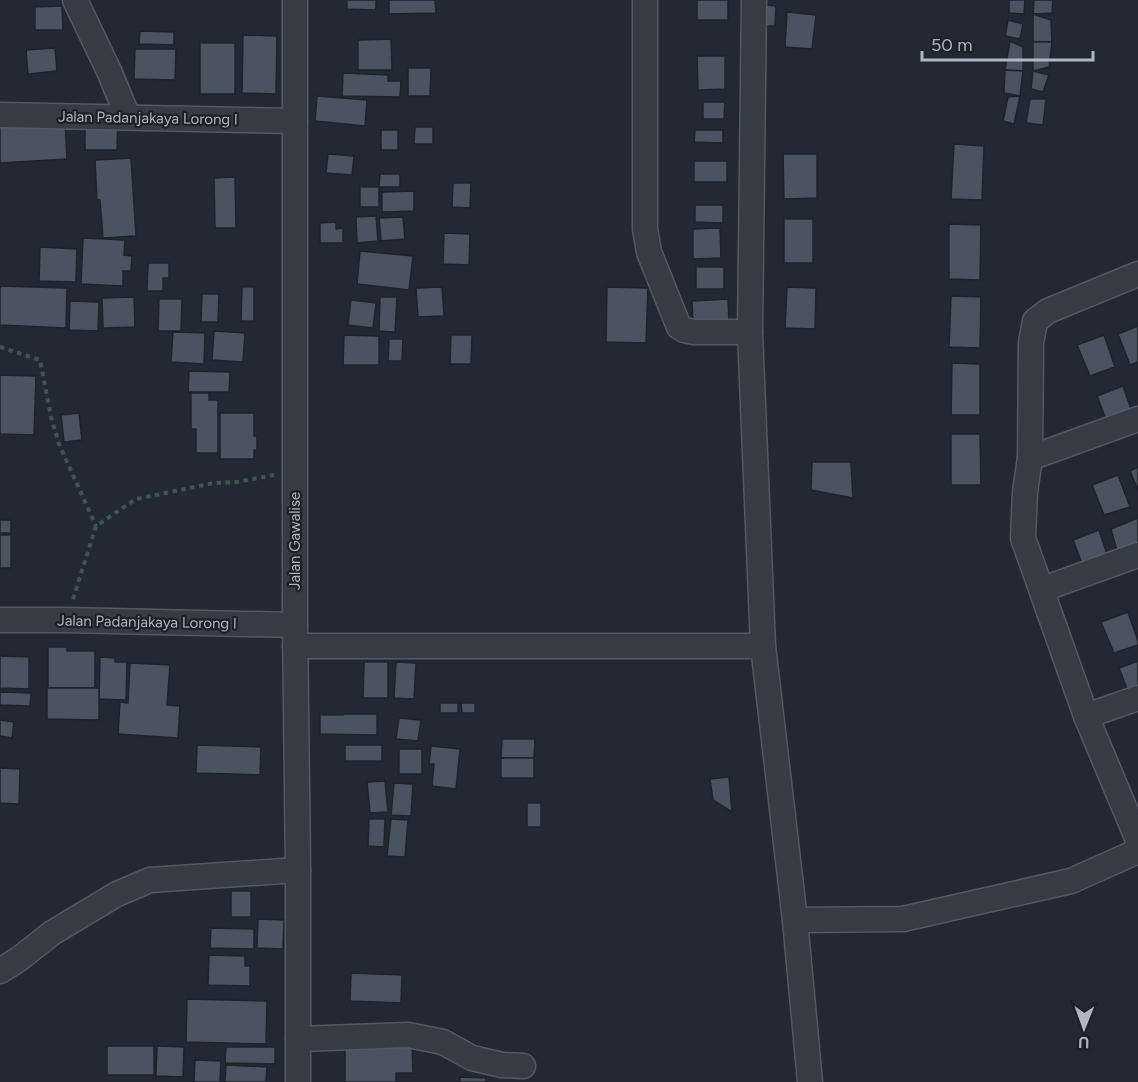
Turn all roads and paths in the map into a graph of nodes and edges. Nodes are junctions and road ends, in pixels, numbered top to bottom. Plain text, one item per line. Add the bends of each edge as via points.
1 (75, 0) edge
2 (296, 0) edge
3 (645, 0) edge
4 (754, 0) edge
5 (0, 116) edge
6 (128, 117) junction
7 (295, 121) junction
8 (1138, 274) edge
9 (750, 332) junction
10 (0, 347) edge
11 (1138, 419) edge
12 (1030, 458) junction
13 (295, 471) junction
14 (96, 526) junction
15 (1138, 555) edge
16 (1042, 589) junction
17 (0, 620) edge
18 (67, 620) junction
19 (295, 635) junction
20 (763, 646) junction
21 (1138, 698) edge
22 (1086, 716) junction
23 (1138, 840) edge
24 (1138, 851) edge
25 (298, 870) junction
26 (795, 920) junction
27 (0, 971) edge
28 (298, 1039) junction
29 (523, 1066) dead end
30 (298, 1082) edge
31 (810, 1082) edge

1 - 6 street
2 - 7 street, Jalan Gawalise
3 - 9 street via 645,229 650,252 680,327 694,332
4 - 9 street
5 - 6 street, Jalan Padanjakaya Lorong I
6 - 7 street, Jalan Padanjakaya Lorong I
7 - 13 street, Jalan Gawalise
8 - 12 street via 1048,311 1035,321 1031,343
9 - 20 street
10 - 14 path via 40,360 59,444
11 - 12 street
12 - 16 street via 1023,538
13 - 14 path via 136,499
13 - 19 street, Jalan Gawalise
14 - 18 path
15 - 16 street
16 - 22 street
17 - 18 street, Jalan Padanjakaya Lorong I
18 - 19 street, Jalan Padanjakaya Lorong I
19 - 20 street, Jalan Padanjakaya Lorong I
19 - 25 street, Jalan Gawalise
20 - 26 street
21 - 22 street
22 - 23 street
24 - 26 street via 1071,881 903,919
25 - 27 street via 150,880 117,894 52,933
25 - 28 street, Jalan Gawalise
26 - 31 street
28 - 29 street via 408,1035 443,1042 472,1058
28 - 30 street, Jalan Gawalise

